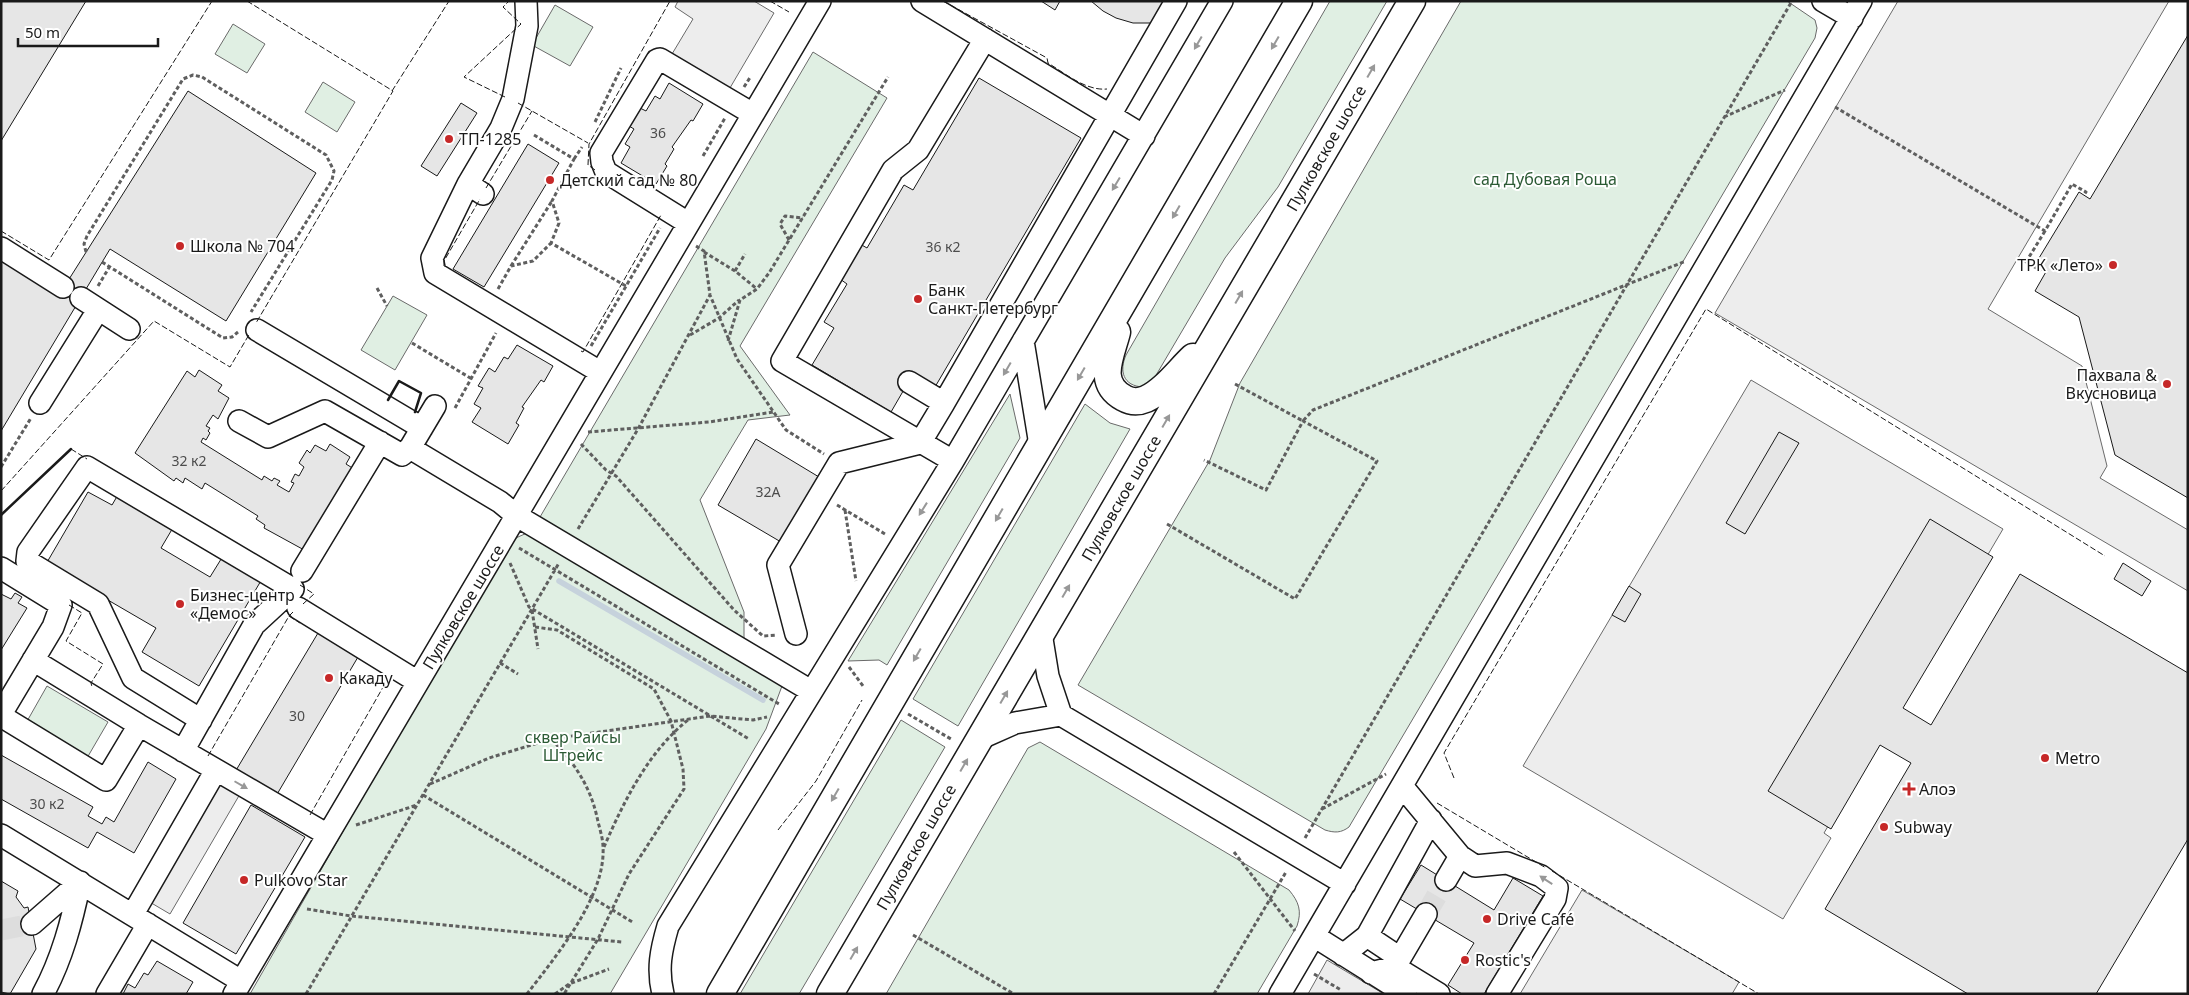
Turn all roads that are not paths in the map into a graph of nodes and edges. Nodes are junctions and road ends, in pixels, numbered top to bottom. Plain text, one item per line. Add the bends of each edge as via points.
1 (526, 1) edge
2 (820, 1) edge
3 (922, 1) edge
4 (1176, 1) edge
5 (1222, 1) edge
6 (1299, 1) edge
7 (1412, 1) edge
8 (1823, 1) edge
9 (1856, 9) edge
10 (985, 39) junction
11 (753, 114) junction
12 (1110, 115) junction
13 (1144, 136) junction
14 (684, 230) junction
15 (1, 248) edge
16 (81, 298) junction
17 (1124, 302) junction
18 (249, 325) road end
19 (130, 329) dead end
20 (1214, 339) junction
21 (1023, 341) junction
22 (600, 372) junction
23 (909, 382) dead end
24 (40, 403) road end
25 (944, 403) junction
26 (444, 408) road end
27 (239, 421) dead end
28 (422, 428) junction
29 (380, 442) junction
30 (920, 443) junction
31 (1040, 444) junction
32 (410, 448) junction
33 (952, 461) junction
34 (516, 516) junction
35 (1, 568) edge
36 (302, 571) dead end
37 (298, 608) dead end
38 (1041, 633) junction
39 (796, 634) road end
40 (33, 660) junction
41 (418, 682) junction
42 (811, 691) junction
43 (1, 715) edge
44 (1061, 715) junction
45 (201, 720) junction
46 (139, 725) junction
47 (979, 738) junction
48 (183, 751) junction
49 (216, 770) junction
50 (1394, 780) junction
51 (1431, 820) junction
52 (329, 833) junction
53 (1, 835) edge
54 (1460, 856) junction
55 (1446, 880) tunnel mouth
56 (80, 882) junction
57 (1345, 884) junction
58 (1426, 914) tunnel mouth
59 (140, 919) junction
60 (32, 924) tunnel mouth
61 (1305, 935) junction
62 (1367, 936) junction
63 (1343, 955) junction
64 (1397, 963) junction
65 (1371, 973) junction
66 (238, 987) edge
67 (43, 994) edge
68 (107, 994) edge
69 (663, 994) edge
70 (720, 994) edge
71 (830, 994) edge
72 (1280, 994) edge
73 (1406, 994) edge
74 (1439, 994) edge
75 (1497, 994) edge

1 - 22 street via 528,26 512,99 475,189 432,258 435,273
2 - 11 street, Пулковское шоссе
3 - 10 street
4 - 12 street
5 -> 13 street
6 -> 17 main road
20 -> 7 main road, Пулковское шоссе
8 - 9 street
9 - 50 street
10 - 12 street
10 - 30 street via 918,150 893,170 782,361
11 - 14 street, Пулковское шоссе
11 - 14 street via 668,56 657,60 601,153 606,172
12 - 13 street
12 - 25 street
13 -> 21 street
14 - 22 street, Пулковское шоссе
15 - 16 street
16 - 19 street
16 - 24 street
17 - 20 main road via 1106,374 1112,389 1128,400 1137,402 1148,398
17 -> 31 main road
18 - 28 street
38 -> 20 main road, Пулковское шоссе
21 - 31 street
21 -> 33 street
22 - 34 street, Пулковское шоссе via 568,432
23 - 25 street
25 - 30 street
26 - 28 street
27 - 29 street via 268,436 325,411
28 - 32 street
29 - 32 street via 402,455
29 - 36 street
30 - 33 street
30 - 39 street via 839,463 778,565
31 -> 70 main road
32 - 34 street via 500,502
33 -> 42 street
34 - 41 street, Пулковское шоссе
34 - 42 street
35 - 40 street via 61,605 53,627
37 - 41 street
38 - 44 street via 1048,676
47 -> 38 main road, Пулковское шоссе
40 - 43 street
40 - 46 street
41 - 52 street, Пулковское шоссе
42 - 69 street via 668,926 659,954
43 - 46 street via 106,780
44 - 47 street via 1015,723
44 - 57 street
45 - 45 street via 133,678 98,604 27,561 28,552 87,468 293,589 254,625
45 - 48 street
46 - 48 street
71 -> 47 main road, Пулковское шоссе
48 - 49 street
49 -> 52 street
49 - 59 street
50 - 51 street
50 - 57 street
51 - 54 street
51 - 62 street
52 - 66 street, Пулковское шоссе
53 - 56 street
54 - 55 street
75 -> 54 street via 1555,899 1557,888 1541,876 1507,863 1475,866
56 - 59 street
56 - 60 street
56 - 67 street via 71,925
57 - 61 street
58 - 64 street
59 - 66 street
59 - 68 street
61 - 63 street
61 - 72 street
62 - 63 street
62 - 64 street
63 - 65 street
64 - 65 street
64 - 74 street
65 - 73 street

